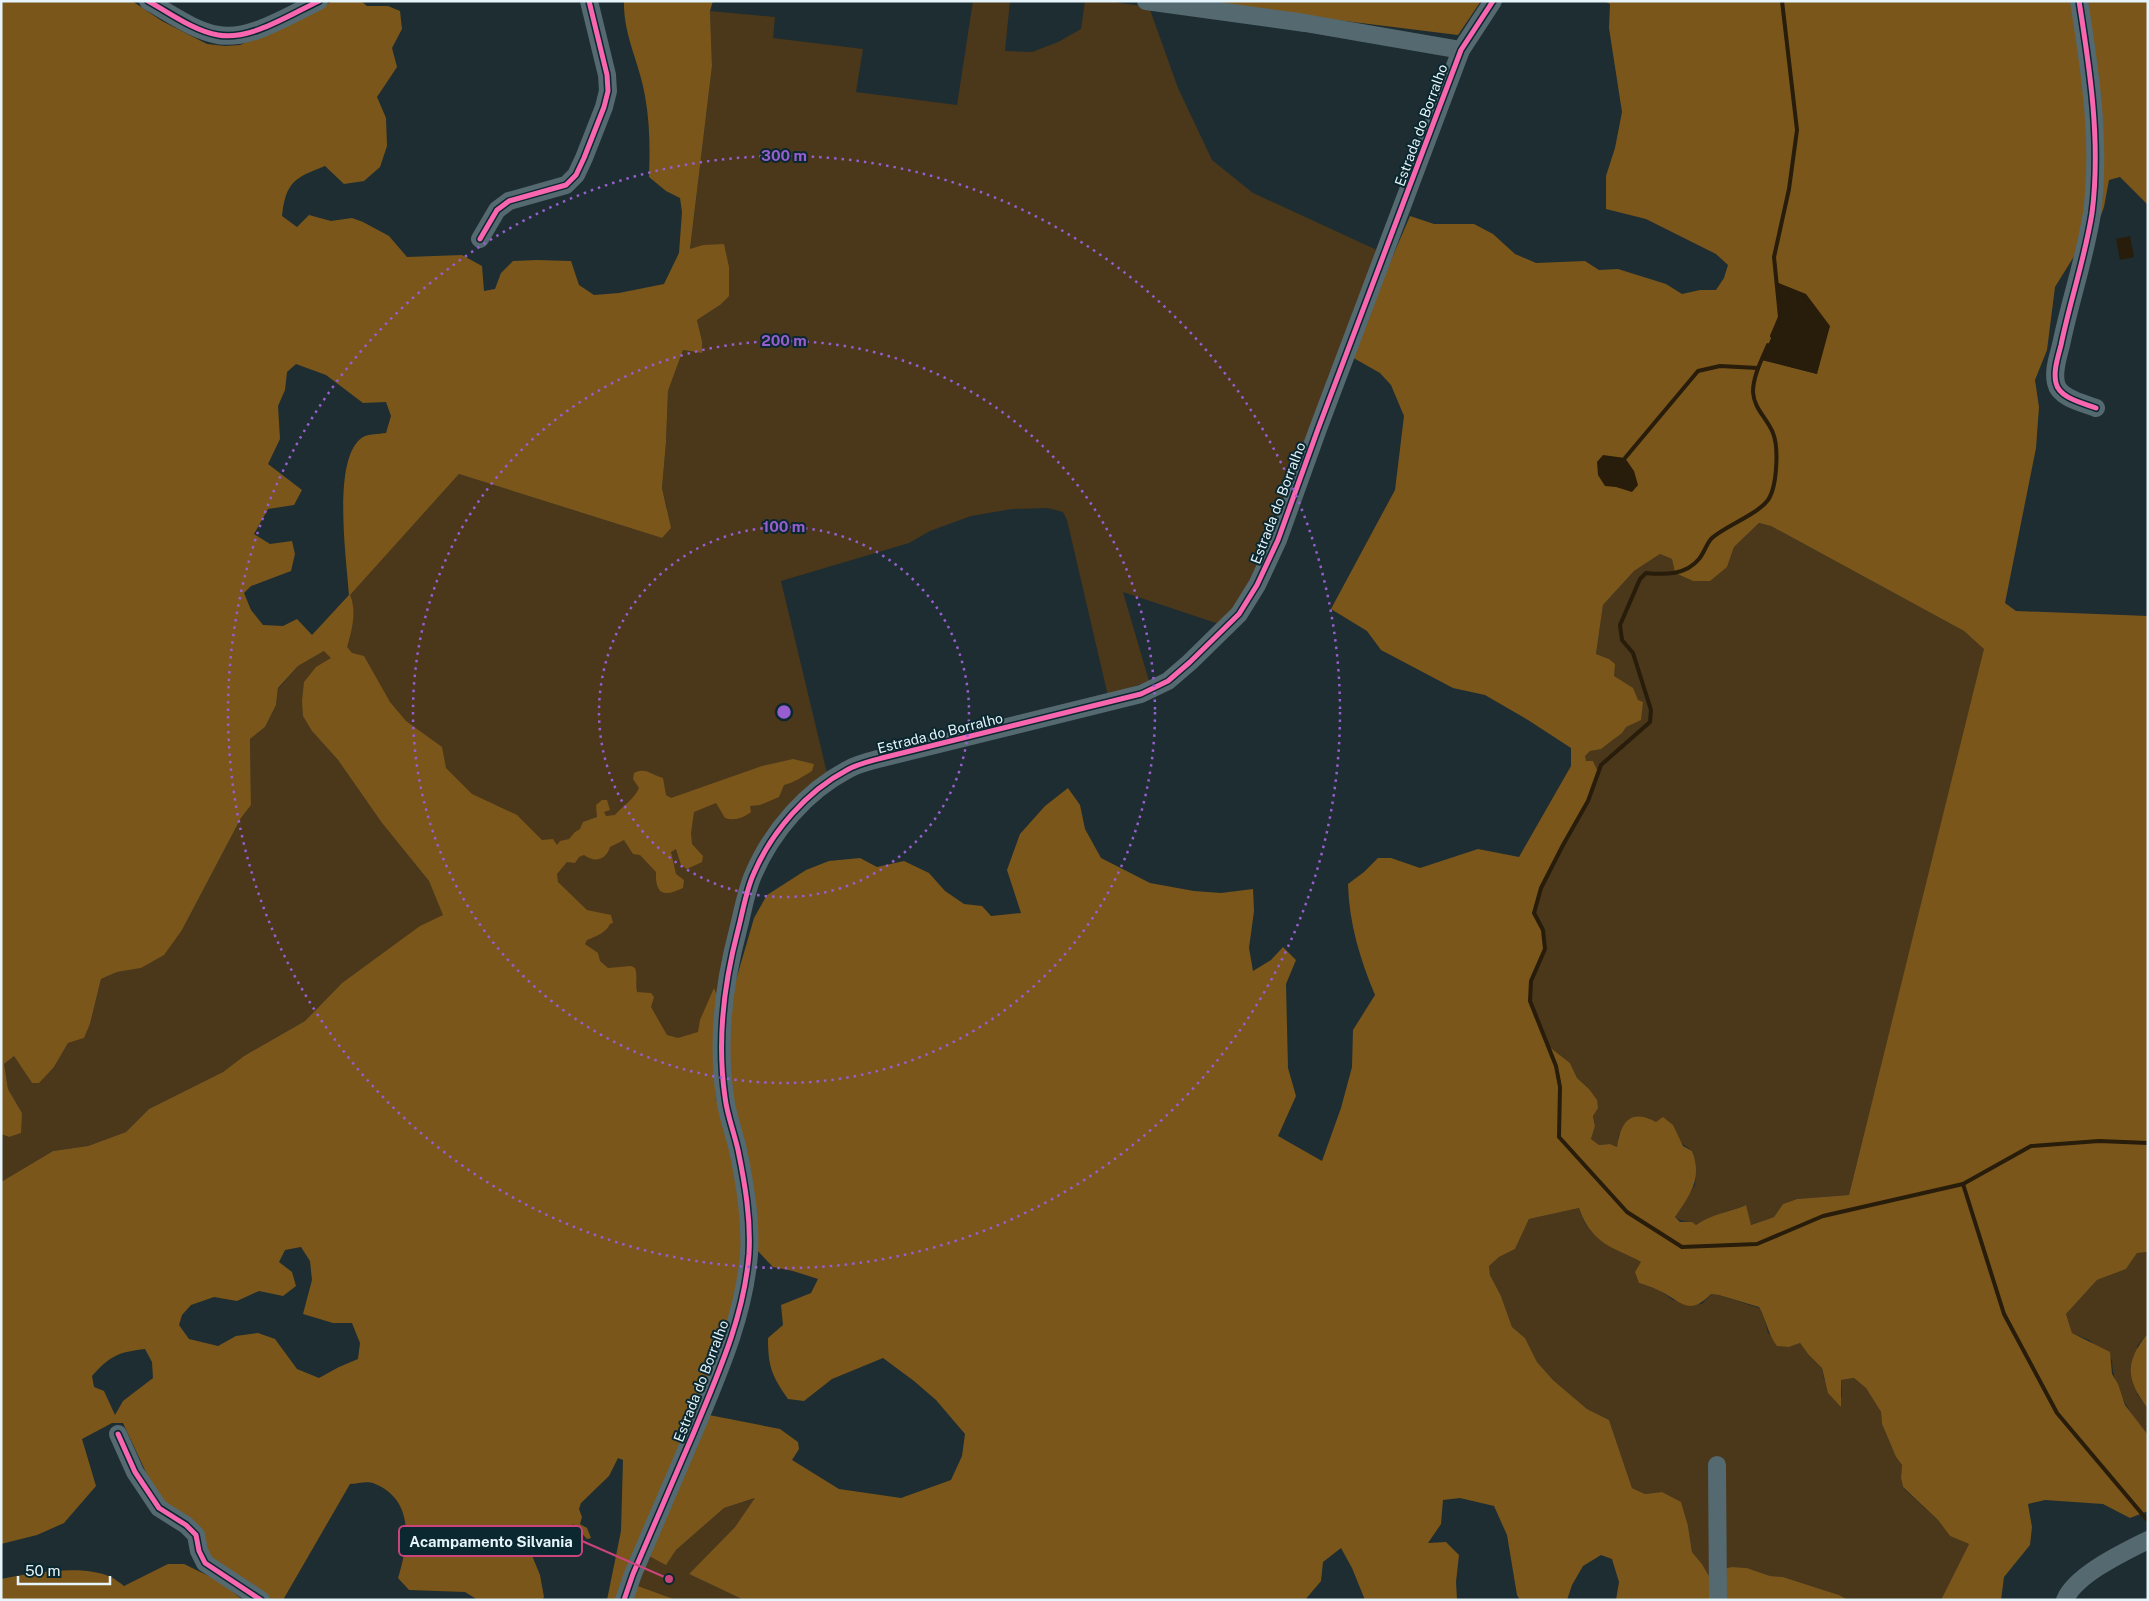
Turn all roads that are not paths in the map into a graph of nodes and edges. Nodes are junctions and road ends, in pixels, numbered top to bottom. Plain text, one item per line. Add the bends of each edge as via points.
1 (148, 1) edge
2 (319, 1) edge
3 (589, 1) edge
4 (1146, 1) edge
5 (1493, 1) edge
6 (2079, 1) edge
7 (1461, 50) junction
8 (480, 239) dead end
9 (2096, 408) dead end
10 (118, 1434) dead end
11 (1717, 1465) dead end
12 (2148, 1540) edge
13 (261, 1600) edge
14 (624, 1600) edge
15 (1718, 1600) edge
16 (2065, 1600) edge

1 - 2 street via 196,27 216,35 230,36 263,27
3 - 8 street via 608,91 584,158 576,175 566,185 509,201 497,210
4 - 7 street via 1305,23
5 - 7 street, Estrada do Borralho
6 - 9 street via 2092,103 2096,176 2086,245 2055,375 2060,392
7 - 14 street, Estrada do Borralho via 1278,540 1239,614 1168,681 1141,694 850,768 826,783 775,834 753,874 728,968 723,1015 725,1098 748,1205 749,1254 741,1302 722,1367
10 - 13 street via 135,1472 159,1508 196,1535 205,1563
11 - 15 street
12 - 16 street via 2093,1571 2067,1594

